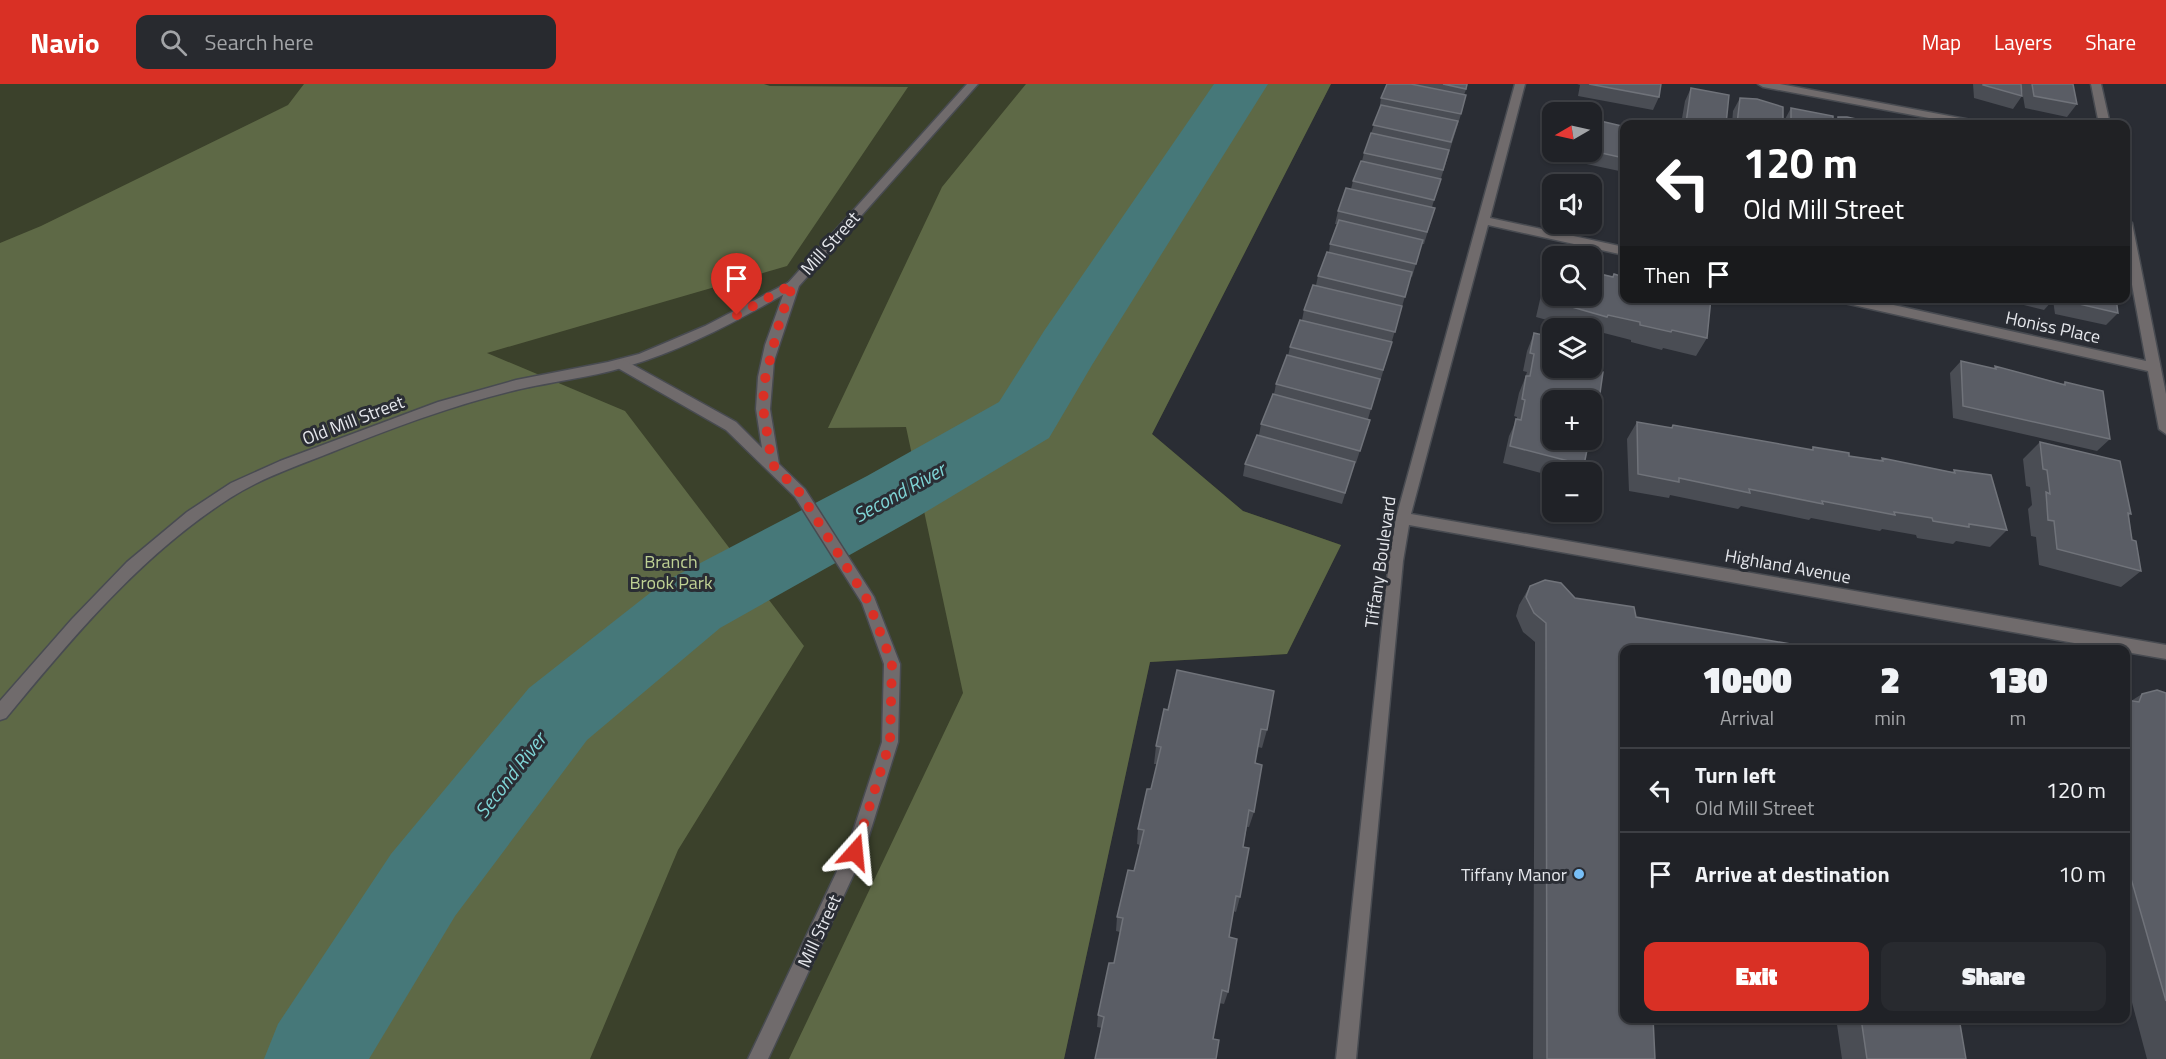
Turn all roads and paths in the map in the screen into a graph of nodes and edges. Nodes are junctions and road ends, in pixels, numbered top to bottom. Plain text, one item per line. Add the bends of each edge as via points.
1 (973, 84) edge
2 (1520, 84) edge
3 (1763, 84) edge
4 (2096, 84) edge
5 (1955, 120) edge
6 (2104, 120) edge
7 (1483, 220) junction
8 (2130, 244) edge
9 (1620, 250) edge
10 (793, 284) junction
11 (1863, 303) edge
12 (621, 364) junction
13 (2153, 367) junction
14 (2166, 429) edge
15 (772, 464) junction
16 (1403, 518) junction
17 (2126, 645) edge
18 (2130, 646) edge
19 (2166, 652) edge
20 (0, 713) edge
21 (758, 1059) edge
22 (1346, 1059) edge

1 - 10 street, Mill Street
2 - 7 street, Tiffany Boulevard
3 - 5 street
4 - 6 street
7 - 9 street
7 - 16 street, Tiffany Boulevard
8 - 13 street
10 - 12 street, Old Mill Street via 718,326
10 - 15 street, Mill Street via 764,383 763,408
11 - 13 street, Honiss Place
12 - 15 street via 731,426
12 - 20 street, Old Mill Street via 515,385 382,426 227,493 142,557
13 - 14 street
15 - 21 street, Mill Street via 800,493 868,601 892,663 890,742 855,852
16 - 17 street, Highland Avenue
16 - 22 street, Tiffany Boulevard
18 - 19 street, Highland Avenue

